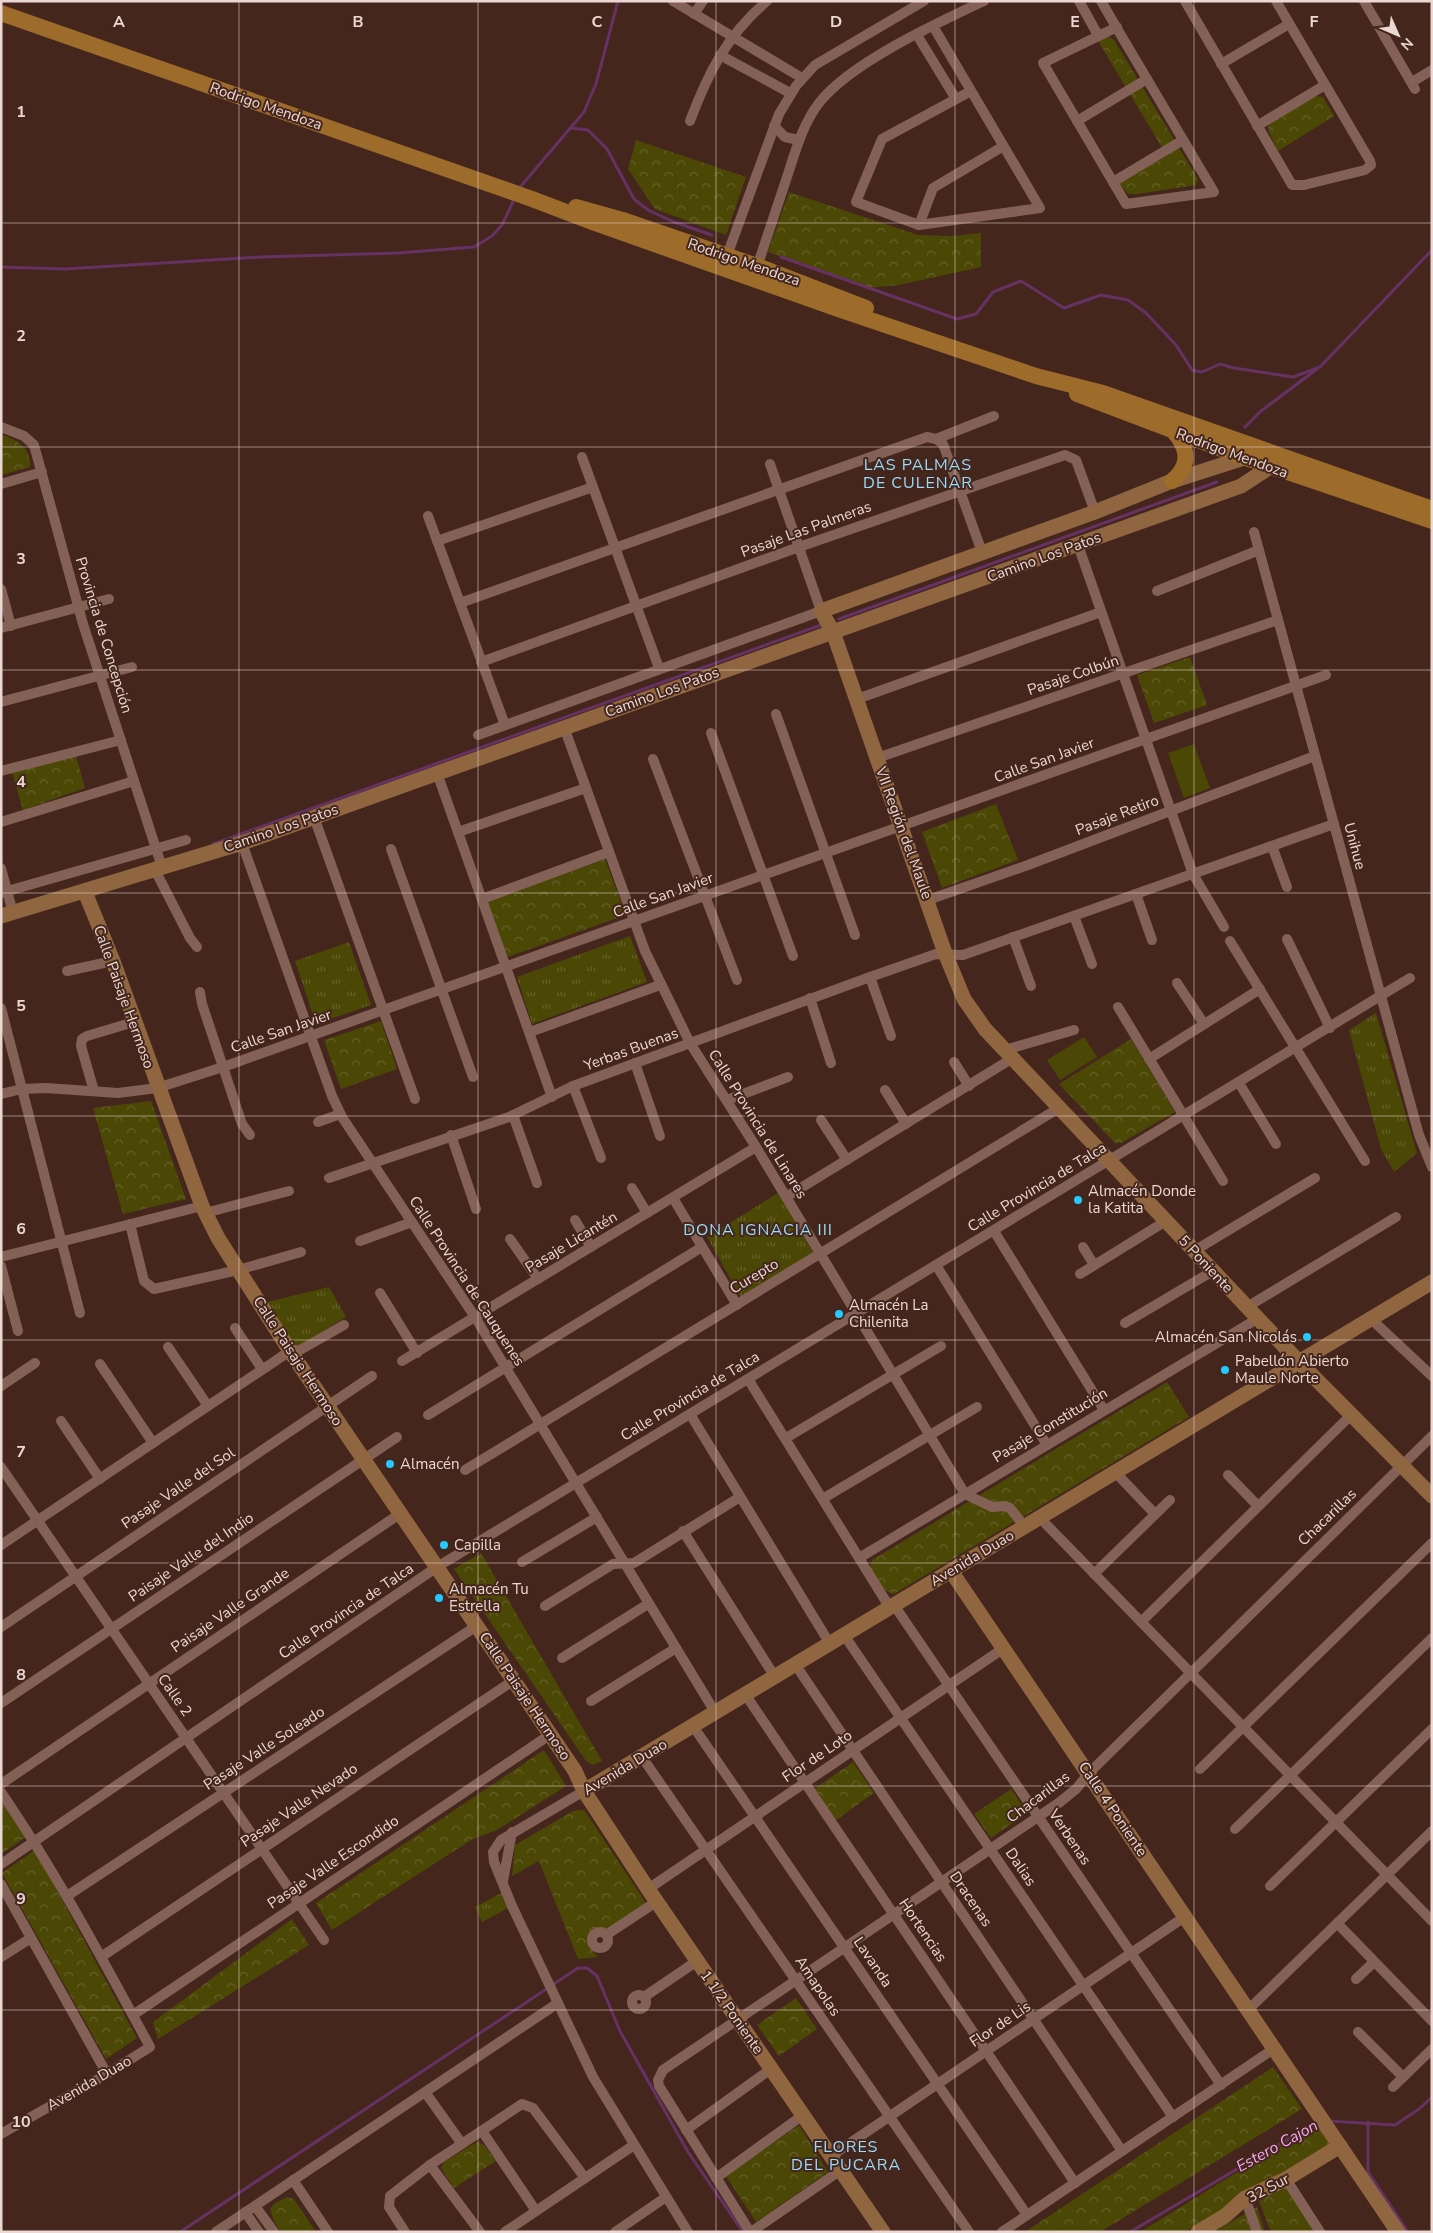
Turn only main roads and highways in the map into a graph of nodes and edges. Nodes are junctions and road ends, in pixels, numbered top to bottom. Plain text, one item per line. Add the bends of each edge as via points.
1 (1, 13) edge
2 (1036, 376) junction
3 (1175, 433) junction
4 (1271, 460) junction
5 (1172, 481) road end
6 (1432, 509) edge
7 (1432, 520) edge

1 - 2 main road, Rodrigo Mendoza via 532,198 595,224 755,272
2 - 3 main road, Rodrigo Mendoza
2 - 4 main road, Rodrigo Mendoza via 1102,393
3 - 4 main road, Rodrigo Mendoza via 1243,457
3 - 5 main road via 1183,442 1187,457 1183,469
4 - 6 main road, Rodrigo Mendoza
4 - 7 main road, Rodrigo Mendoza

